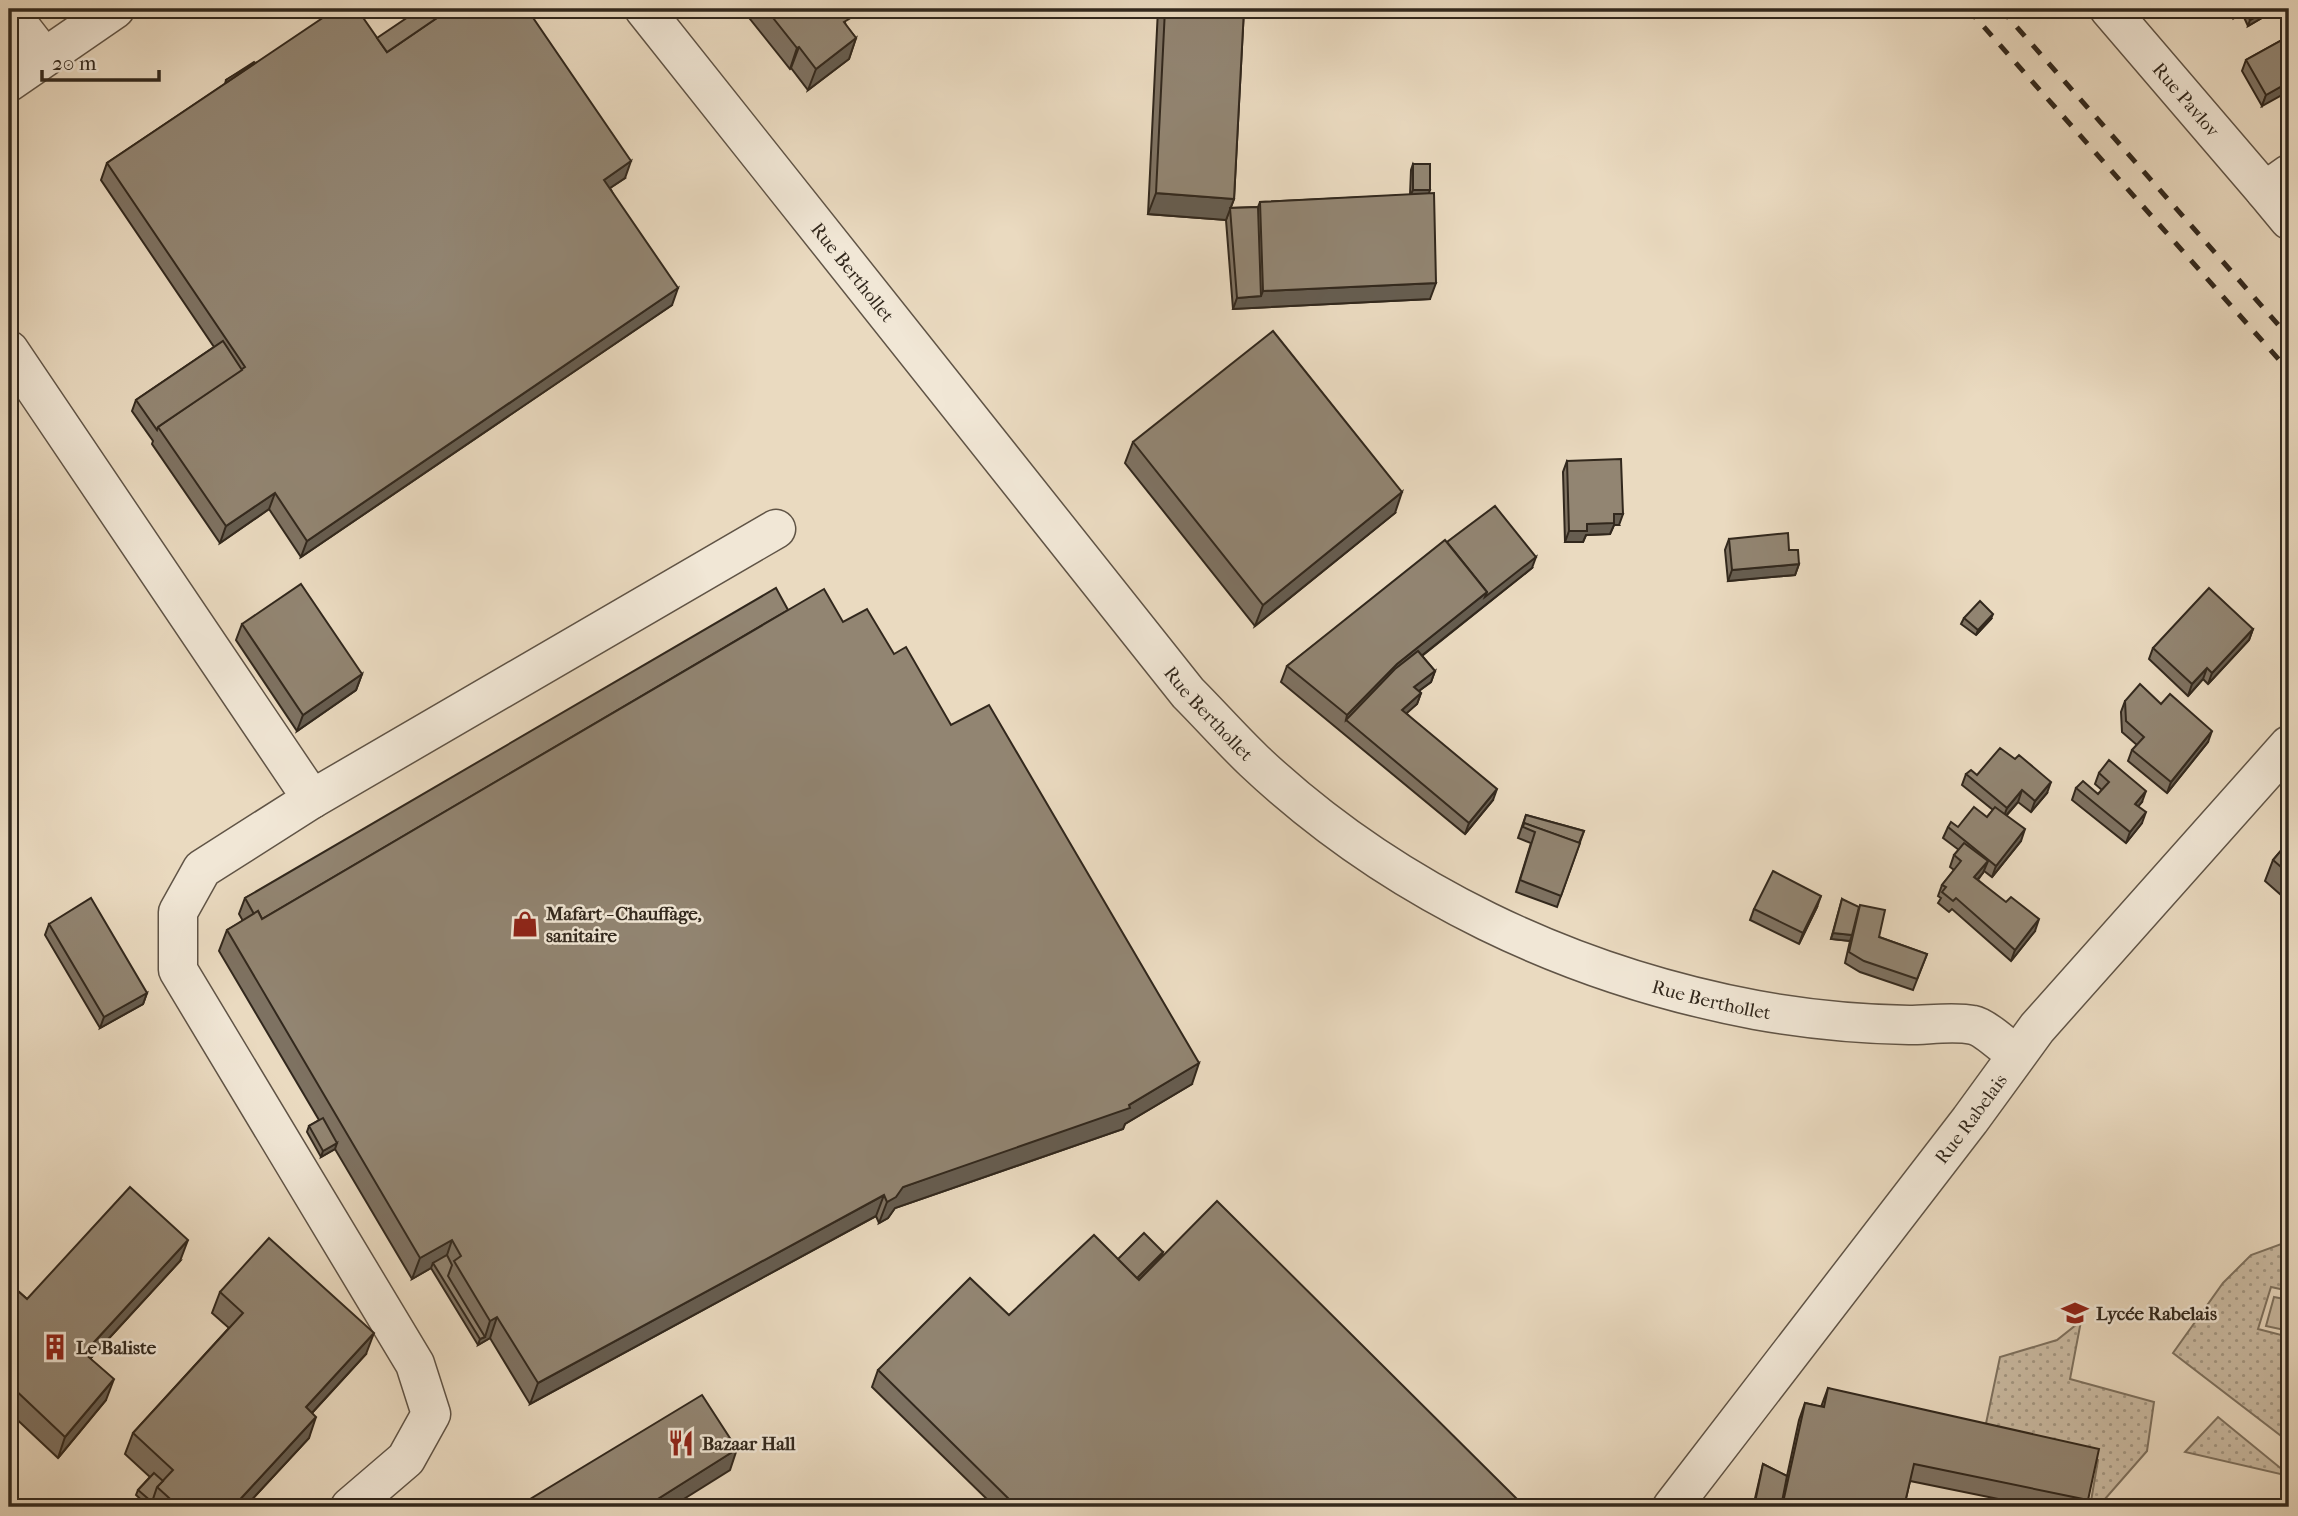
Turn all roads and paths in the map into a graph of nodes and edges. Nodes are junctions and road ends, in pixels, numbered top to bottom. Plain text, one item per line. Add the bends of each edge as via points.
1 (115, 9) edge
2 (644, 9) edge
3 (2109, 9) edge
4 (9, 12) edge
5 (44, 57) junction
6 (9, 82) edge
7 (2277, 183) edge
8 (2289, 220) edge
9 (9, 350) edge
10 (776, 529) dead end
11 (2289, 745) edge
12 (312, 799) junction
13 (2017, 1055) junction
14 (350, 1507) edge
15 (1672, 1507) edge

1 - 5 street
2 - 13 street, Rue Berthollet via 1188,693 1255,762 1327,822 1388,866 1473,916 1614,974 1757,1010 1839,1021 1975,1025
3 - 7 street, Rue Pavlov
4 - 5 street
5 - 6 street
7 - 8 street, Rue Pavlov
9 - 12 street
10 - 12 street
11 - 13 street, Rue Rabelais
12 - 14 street via 202,869 178,912 178,970 415,1364 431,1414 405,1459
13 - 15 street, Rue Rabelais

